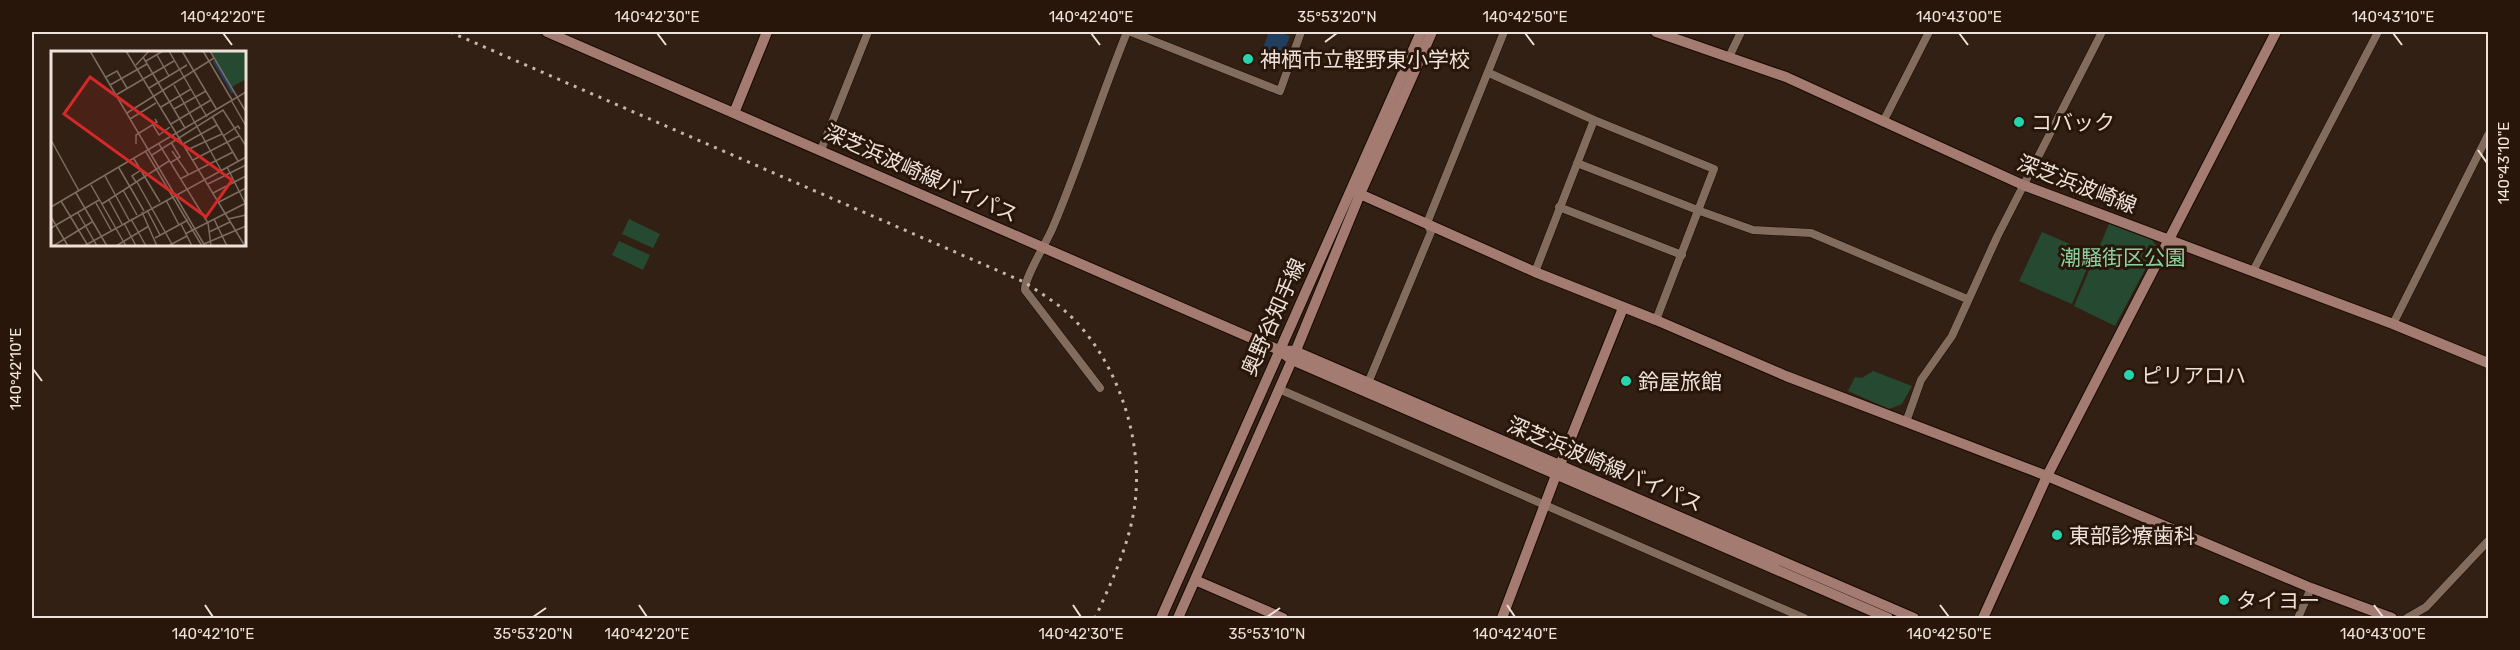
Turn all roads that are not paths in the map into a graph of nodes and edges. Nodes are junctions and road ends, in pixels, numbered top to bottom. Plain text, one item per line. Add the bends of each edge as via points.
1 (547, 32) edge
2 (767, 32) edge
3 (868, 32) edge
4 (1127, 32) edge
5 (1131, 32) edge
6 (1301, 32) edge
7 (1421, 32) edge
8 (1432, 32) edge
9 (1504, 32) edge
10 (1656, 32) edge
11 (1741, 32) edge
12 (1929, 32) edge
13 (2102, 32) edge
14 (2276, 32) edge
15 (2378, 32) edge
16 (1729, 57) junction
17 (1489, 73) junction
18 (734, 113) junction
19 (1594, 120) junction
20 (1883, 122) junction
21 (2488, 135) edge
22 (821, 150) junction
23 (1577, 163) junction
24 (2023, 185) junction
25 (1360, 194) junction
26 (1559, 207) junction
27 (1700, 211) junction
28 (1426, 223) junction
29 (2168, 239) junction
30 (1045, 248) junction
31 (1682, 255) junction
32 (1535, 272) junction
33 (2253, 272) junction
34 (1967, 299) junction
35 (1623, 308) junction
36 (1656, 320) junction
37 (2393, 324) junction
38 (1279, 350) junction
39 (1294, 355) junction
40 (2488, 363) edge
41 (1368, 383) junction
42 (1100, 388) dead end
43 (1279, 389) junction
44 (1906, 422) junction
45 (1558, 471) junction
46 (2047, 476) junction
47 (1545, 507) junction
48 (2488, 541) edge
49 (1195, 579) junction
50 (2311, 588) junction
51 (1161, 618) edge
52 (1178, 618) edge
53 (1281, 618) edge
54 (1502, 618) edge
55 (1804, 618) edge
56 (1888, 618) edge
57 (1914, 618) edge
58 (1983, 618) edge
59 (2298, 618) edge
60 (2392, 618) edge
61 (2407, 618) edge

1 - 18 main road, 深芝浜波崎線バイパス
2 - 18 main road
3 - 22 street
4 - 30 street
5 - 6 street via 1280,91
7 - 38 main road, 奥野谷知手線
8 - 25 main road, 奥野谷知手線
9 - 17 street
10 - 16 main road, 深芝浜波崎線
11 - 16 street
12 - 20 street
13 - 24 street
14 - 29 main road
15 - 33 street
16 - 20 main road, 深芝浜波崎線
17 - 19 street
17 - 28 street
18 - 22 main road, 深芝浜波崎線バイパス
19 - 23 street
19 - 27 street via 1714,169
20 - 24 main road, 深芝浜波崎線
21 - 37 street
22 - 30 main road, 深芝浜波崎線バイパス
23 - 26 street
23 - 27 street
24 - 29 main road, 深芝浜波崎線
24 - 34 street
25 - 28 main road
25 - 39 main road, 奥野谷知手線
26 - 31 street
26 - 32 street
27 - 31 street
27 - 34 street via 1753,230 1811,233
28 - 32 main road
28 - 41 street via 1431,232
29 - 33 main road, 深芝浜波崎線
29 - 46 main road
30 - 38 main road, 深芝浜波崎線バイパス
30 - 42 street via 1024,282 1025,290
31 - 36 street
32 - 35 main road
33 - 37 main road, 深芝浜波崎線
34 - 44 street via 1952,336 1921,380
35 - 36 main road
35 - 45 main road
36 - 44 main road
37 - 40 main road, 深芝浜波崎線
38 - 39 main road, 深芝浜波崎線バイパス
38 - 51 main road, 奥野谷知手線
39 - 41 main road, 深芝浜波崎線バイパス
39 - 43 main road, 奥野谷知手線
39 - 45 main road, 深芝浜波崎線バイパス
41 - 45 main road, 深芝浜波崎線バイパス
43 - 47 street
43 - 49 main road, 奥野谷知手線
44 - 46 main road
45 - 47 main road
45 - 56 main road, 深芝浜波崎線バイパス
45 - 57 main road, 深芝浜波崎線バイパス
46 - 50 main road
46 - 58 main road
47 - 54 main road
47 - 55 street
48 - 61 street via 2426,607
49 - 52 main road, 奥野谷知手線
49 - 53 main road
50 - 59 street
50 - 60 main road

